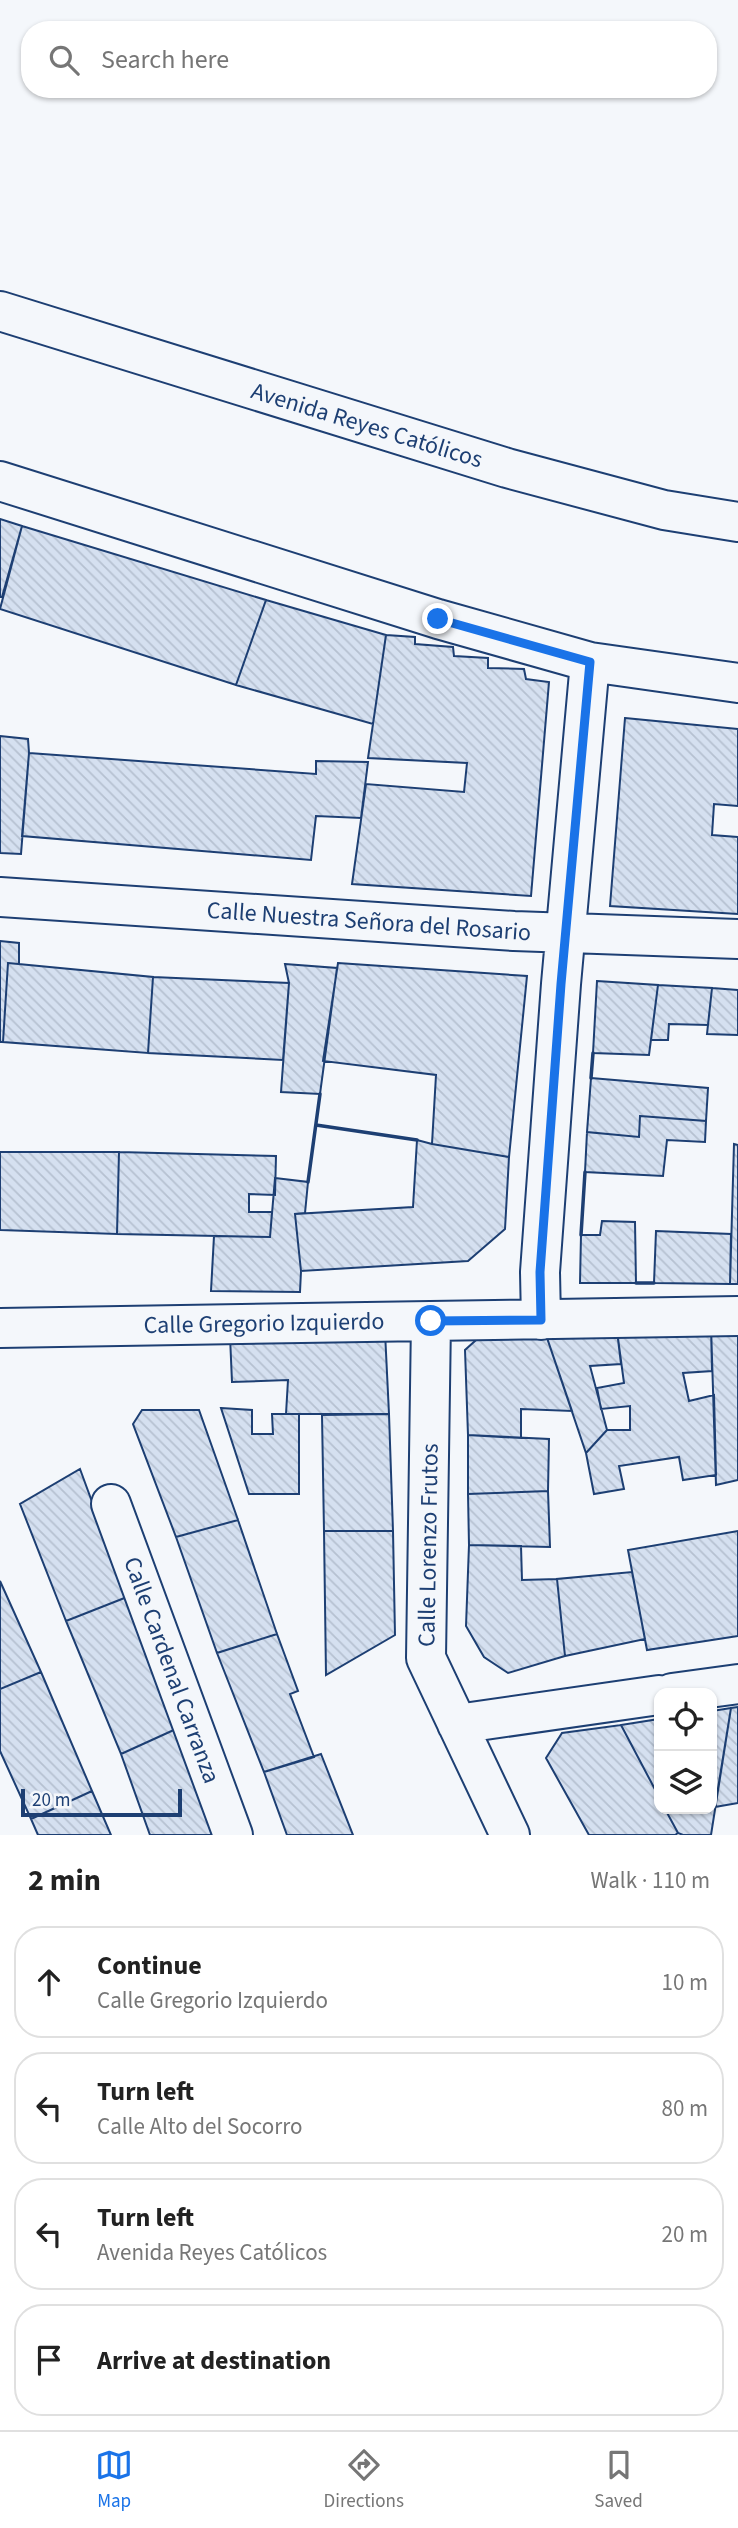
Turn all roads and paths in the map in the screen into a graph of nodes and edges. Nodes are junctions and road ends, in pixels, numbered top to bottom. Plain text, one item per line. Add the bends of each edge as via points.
1 (0, 312) edge
2 (0, 481) edge
3 (738, 522) edge
4 (590, 662) junction
5 (738, 683) edge
6 (0, 897) edge
7 (565, 933) junction
8 (738, 939) edge
9 (738, 1316) edge
10 (541, 1320) junction
11 (431, 1321) junction
12 (0, 1328) edge
13 (111, 1504) dead end
14 (738, 1684) edge
15 (709, 1688) edge
16 (654, 1696) edge
17 (457, 1724) junction
18 (233, 1835) edge
19 (510, 1835) edge

1 - 3 street, Avenida Reyes Católicos via 508,468 664,510
2 - 4 street
4 - 5 street
4 - 7 street
6 - 7 street, Calle Nuestra Señora del Rosario
7 - 8 street, Calle Nuestra Señora del Rosario
7 - 10 street via 540,1272
9 - 10 street, Calle Gregorio Izquierdo
10 - 11 street, Calle Gregorio Izquierdo
11 - 12 street, Calle Gregorio Izquierdo
11 - 17 street, Calle Lorenzo Frutos via 426,1658
13 - 18 street, Calle Cardenal Carranza
14 - 15 street
16 - 17 street
17 - 19 street, Calle Lorenzo Frutos

